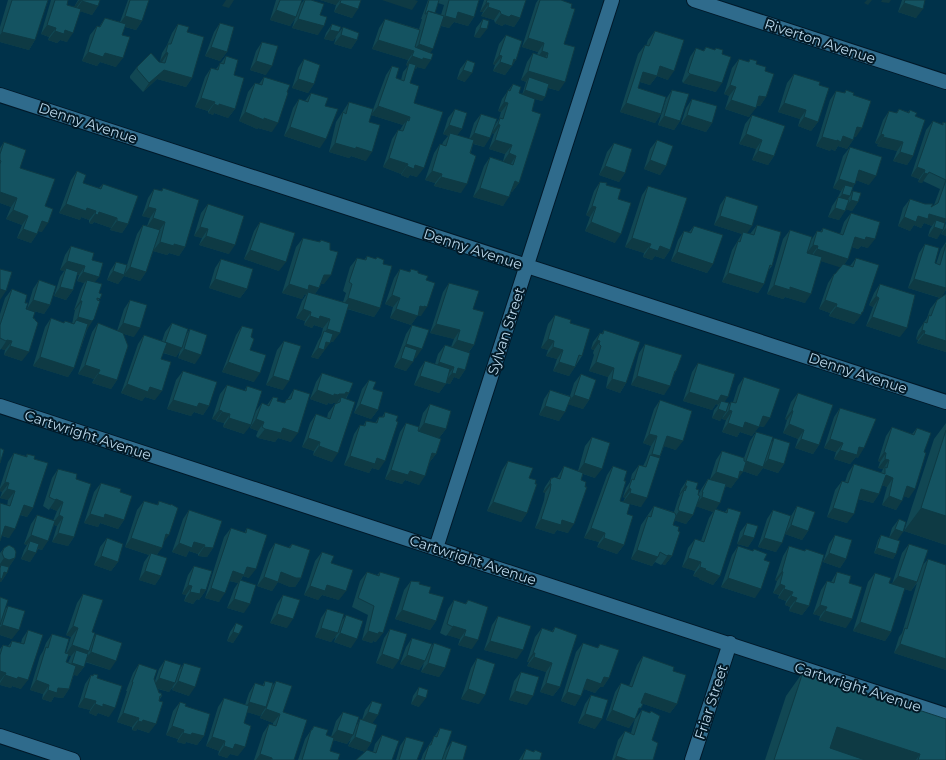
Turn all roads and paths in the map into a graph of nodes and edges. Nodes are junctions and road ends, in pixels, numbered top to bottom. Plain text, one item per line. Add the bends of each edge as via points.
1 (612, 0) edge
2 (694, 0) edge
3 (946, 82) edge
4 (0, 95) edge
5 (526, 266) junction
6 (946, 402) edge
7 (0, 406) edge
8 (436, 548) junction
9 (730, 643) junction
10 (946, 715) edge
11 (0, 736) edge
12 (73, 760) edge
13 (692, 760) edge

1 - 5 street, Sylvan Street
2 - 3 street, Riverton Avenue
4 - 5 street, Denny Avenue
5 - 6 street, Denny Avenue
5 - 8 street, Sylvan Street
7 - 8 street, Cartwright Avenue
8 - 9 street, Cartwright Avenue
9 - 10 street, Cartwright Avenue via 790,666
9 - 13 street, Friar Street
11 - 12 street

